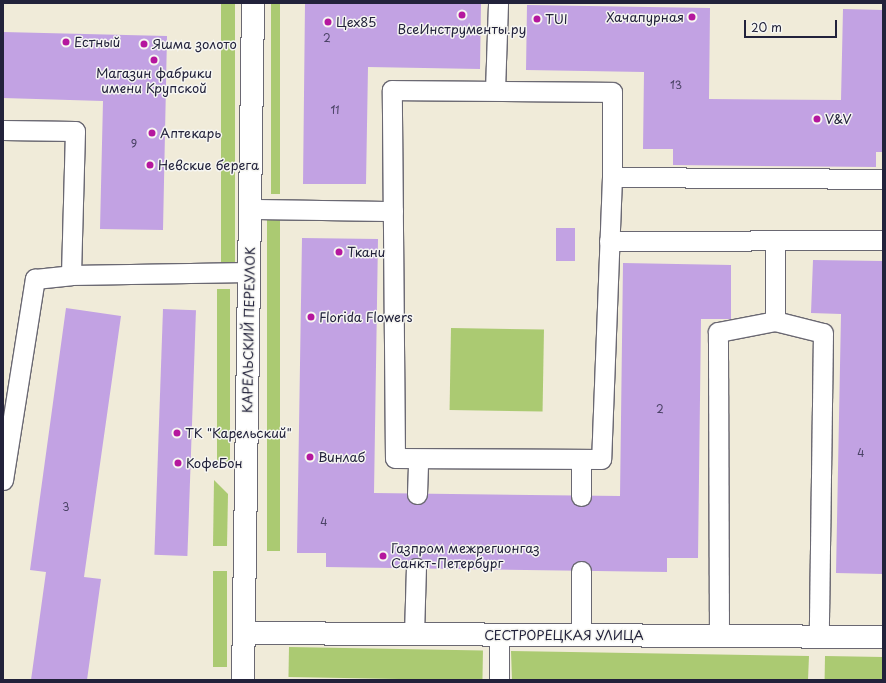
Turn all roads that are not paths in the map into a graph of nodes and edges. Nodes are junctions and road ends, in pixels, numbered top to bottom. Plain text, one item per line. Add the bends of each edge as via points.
1 (253, 3) edge
2 (498, 3) edge
3 (495, 90) junction
4 (3, 130) edge
5 (612, 176) junction
6 (883, 179) edge
7 (250, 209) junction
8 (393, 211) junction
9 (775, 240) junction
10 (883, 240) edge
11 (609, 241) junction
12 (249, 272) junction
13 (70, 275) junction
14 (775, 321) junction
15 (418, 459) junction
16 (581, 459) junction
17 (3, 480) edge
18 (417, 494) dead end
19 (581, 496) dead end
20 (416, 568) dead end
21 (581, 571) dead end
22 (244, 633) junction
23 (414, 634) junction
24 (499, 635) junction
25 (581, 635) junction
26 (719, 636) junction
27 (819, 637) junction
28 (883, 637) edge
29 (243, 680) edge
30 (499, 680) edge

1 - 7 street, КАРЕЛЬСКИЙ ПЕРЕУЛОК
2 - 3 lane
3 - 5 lane via 612,92
3 - 8 lane via 392,90
4 - 13 lane via 75,131
5 - 6 lane
5 - 11 lane
7 - 8 lane
7 - 12 street, КАРЕЛЬСКИЙ ПЕРЕУЛОК
8 - 15 lane via 395,458
9 - 10 lane
9 - 11 lane
9 - 14 lane
11 - 16 lane via 601,459
12 - 13 lane
12 - 22 street, КАРЕЛЬСКИЙ ПЕРЕУЛОК
13 - 17 lane via 35,279
14 - 26 lane via 718,332
14 - 27 lane via 823,333
15 - 16 lane
15 - 18 lane
16 - 19 lane
20 - 23 lane
21 - 25 lane
22 - 23 street, СЕСТРОРЕЦКАЯ УЛИЦА
22 - 29 street, КАРЕЛЬСКИЙ ПЕРЕУЛОК
23 - 24 street, СЕСТРОРЕЦКАЯ УЛИЦА
24 - 25 street, СЕСТРОРЕЦКАЯ УЛИЦА
24 - 30 lane
25 - 26 street, СЕСТРОРЕЦКАЯ УЛИЦА
26 - 27 street, СЕСТРОРЕЦКАЯ УЛИЦА
27 - 28 street, СЕСТРОРЕЦКАЯ УЛИЦА

